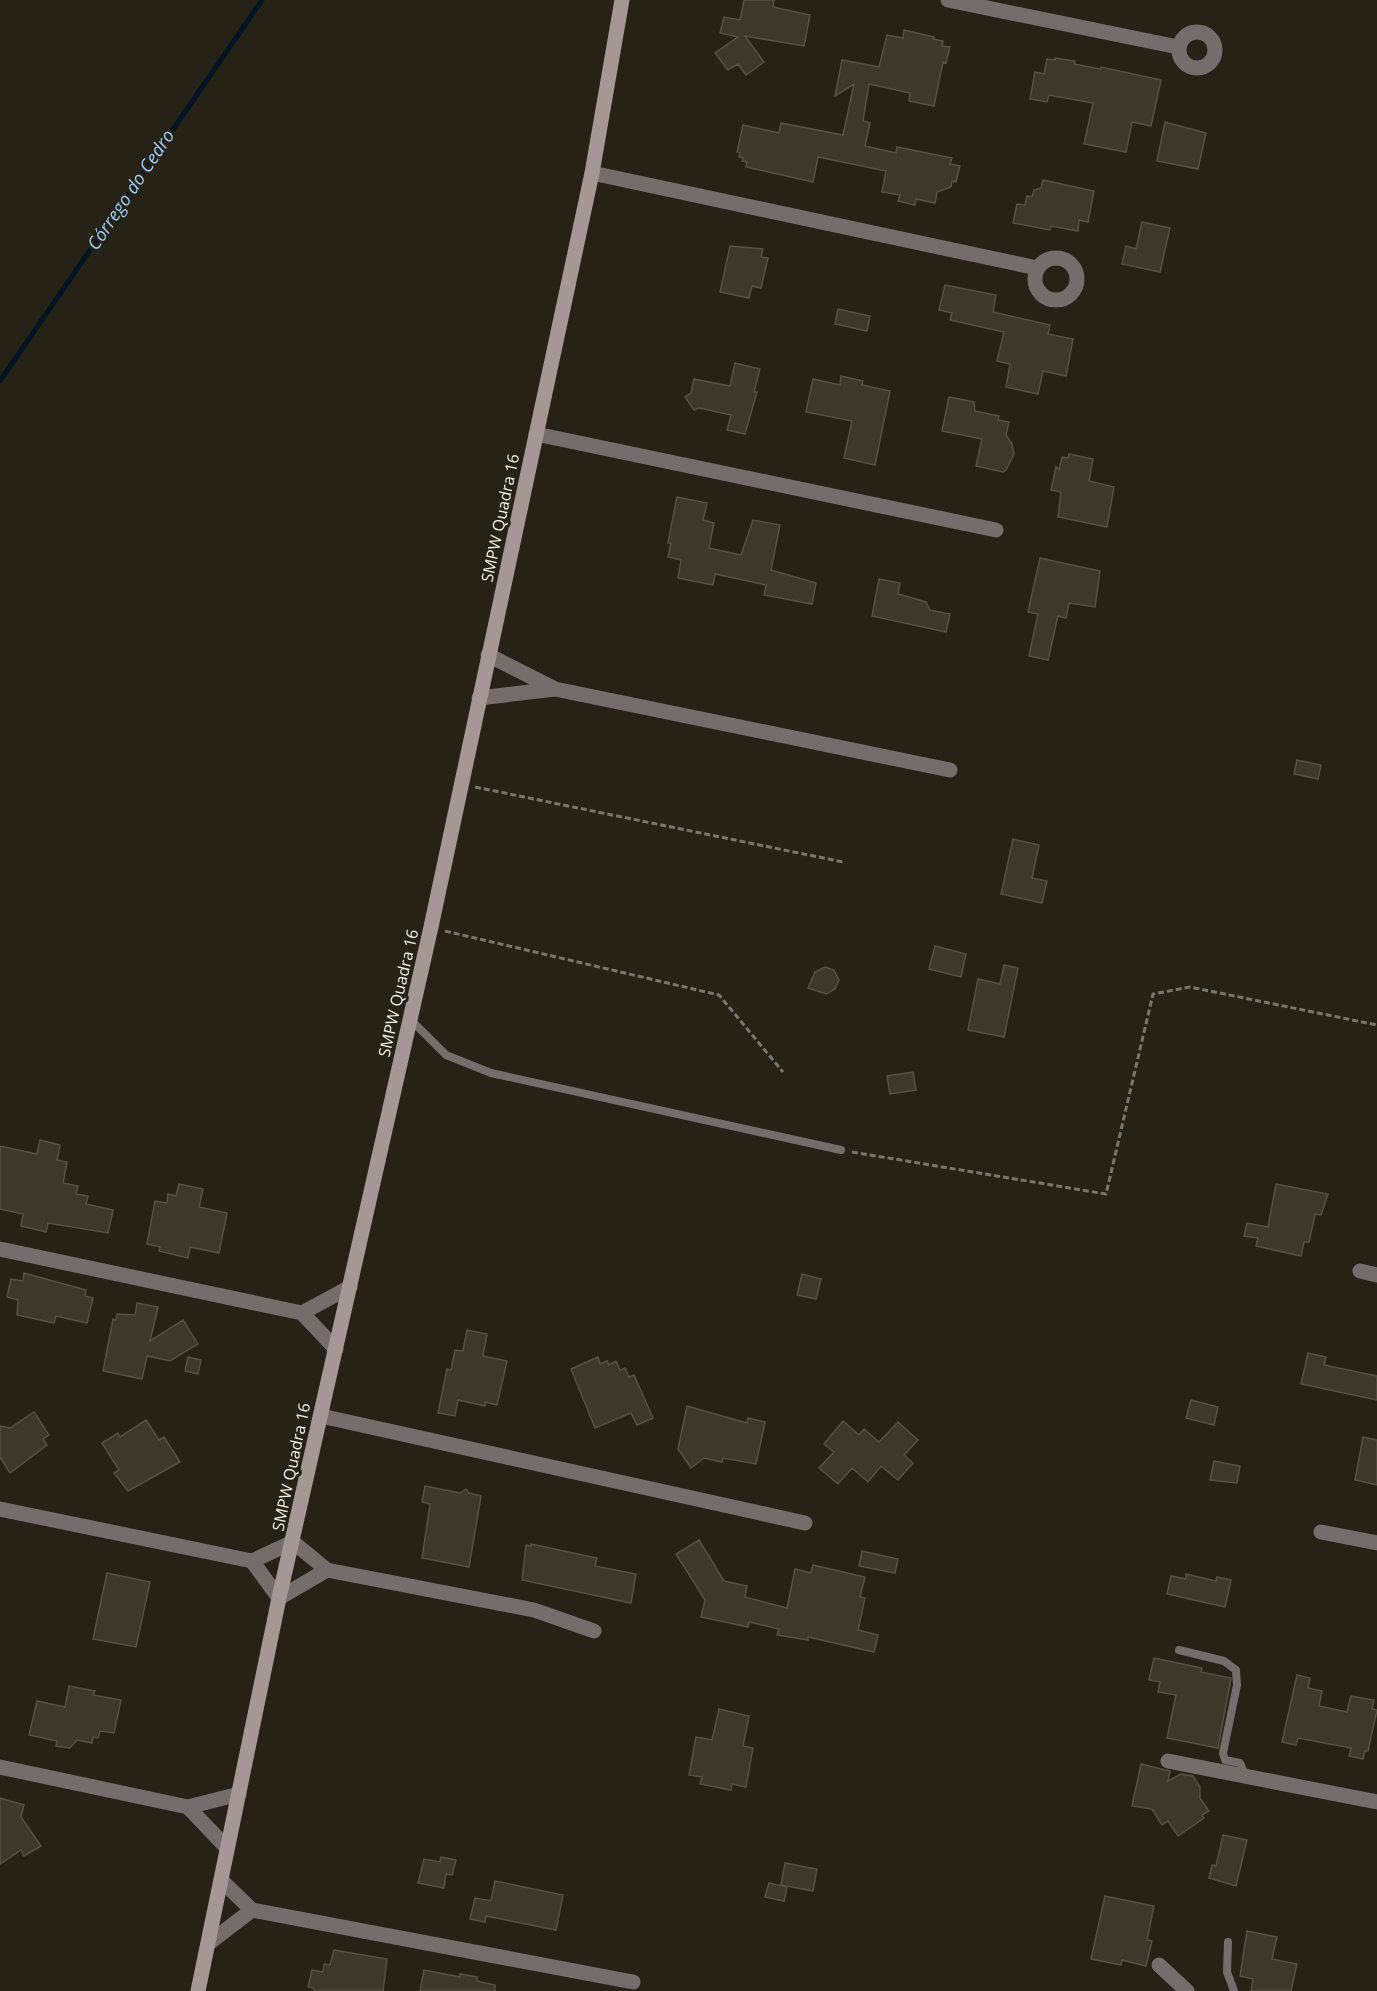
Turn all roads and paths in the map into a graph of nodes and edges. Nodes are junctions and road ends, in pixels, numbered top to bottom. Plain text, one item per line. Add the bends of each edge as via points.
1 (622, 0) edge
2 (948, 0) edge
3 (1178, 47) dead end
4 (592, 172) junction
5 (1037, 268) dead end
6 (536, 435) junction
7 (996, 530) dead end
8 (488, 655) junction
9 (555, 689) junction
10 (479, 698) junction
11 (950, 770) dead end
12 (462, 784) junction
13 (843, 862) dead end
14 (431, 927) junction
15 (410, 1019) junction
16 (1377, 1025) edge
17 (783, 1072) dead end
18 (841, 1150) joint
19 (0, 1250) edge
20 (1360, 1271) dead end
21 (1377, 1275) edge
22 (350, 1287) junction
23 (303, 1312) junction
24 (336, 1349) junction
25 (321, 1416) junction
26 (0, 1509) edge
27 (805, 1523) dead end
28 (1321, 1532) dead end
29 (293, 1542) junction
30 (1377, 1543) edge
31 (252, 1561) junction
32 (327, 1570) junction
33 (279, 1598) junction
34 (594, 1631) dead end
35 (1179, 1650) dead end
36 (1168, 1761) dead end
37 (0, 1767) edge
38 (1245, 1775) junction
39 (239, 1794) junction
40 (1377, 1802) edge
41 (188, 1807) junction
42 (227, 1848) junction
43 (221, 1880) junction
44 (252, 1910) junction
45 (1228, 1942) dead end
46 (209, 1943) junction
47 (1159, 1965) dead end
48 (623, 1984) edge
49 (198, 1991) edge
50 (1187, 1991) edge
51 (1234, 1991) edge

1 - 4 street, SMPW Quadra 16
2 - 3 street
4 - 5 street
4 - 6 street, SMPW Quadra 16
6 - 7 street
6 - 8 street, SMPW Quadra 16
8 - 9 street
8 - 10 street, SMPW Quadra 16
9 - 10 street
9 - 11 street
10 - 12 street, SMPW Quadra 16
12 - 13 path
12 - 14 street, SMPW Quadra 16
14 - 15 street, SMPW Quadra 16
14 - 17 path via 719,995
15 - 18 lane via 446,1055 491,1073
15 - 22 street, SMPW Quadra 16
16 - 18 path via 1190,987 1153,994 1106,1194
19 - 23 street
20 - 21 street
22 - 23 street
22 - 24 street, SMPW Quadra 16
23 - 24 street
24 - 25 street, SMPW Quadra 16
25 - 27 street
25 - 29 street, SMPW Quadra 16
26 - 31 street
28 - 30 street
29 - 31 street
29 - 32 street
29 - 33 street, SMPW Quadra 16
31 - 33 street
32 - 33 street
32 - 34 street via 534,1610
33 - 39 street, SMPW Quadra 16
35 - 38 lane via 1224,1661 1236,1670 1237,1685 1223,1753 1225,1760 1240,1763
36 - 38 street
37 - 41 street
38 - 40 street
39 - 41 street
39 - 42 street, SMPW Quadra 16
41 - 42 street
42 - 43 street, SMPW Quadra 16
43 - 44 street
43 - 46 street, SMPW Quadra 16
44 - 46 street
44 - 48 street
45 - 51 lane via 1227,1972
46 - 49 street, SMPW Quadra 16
47 - 50 street

